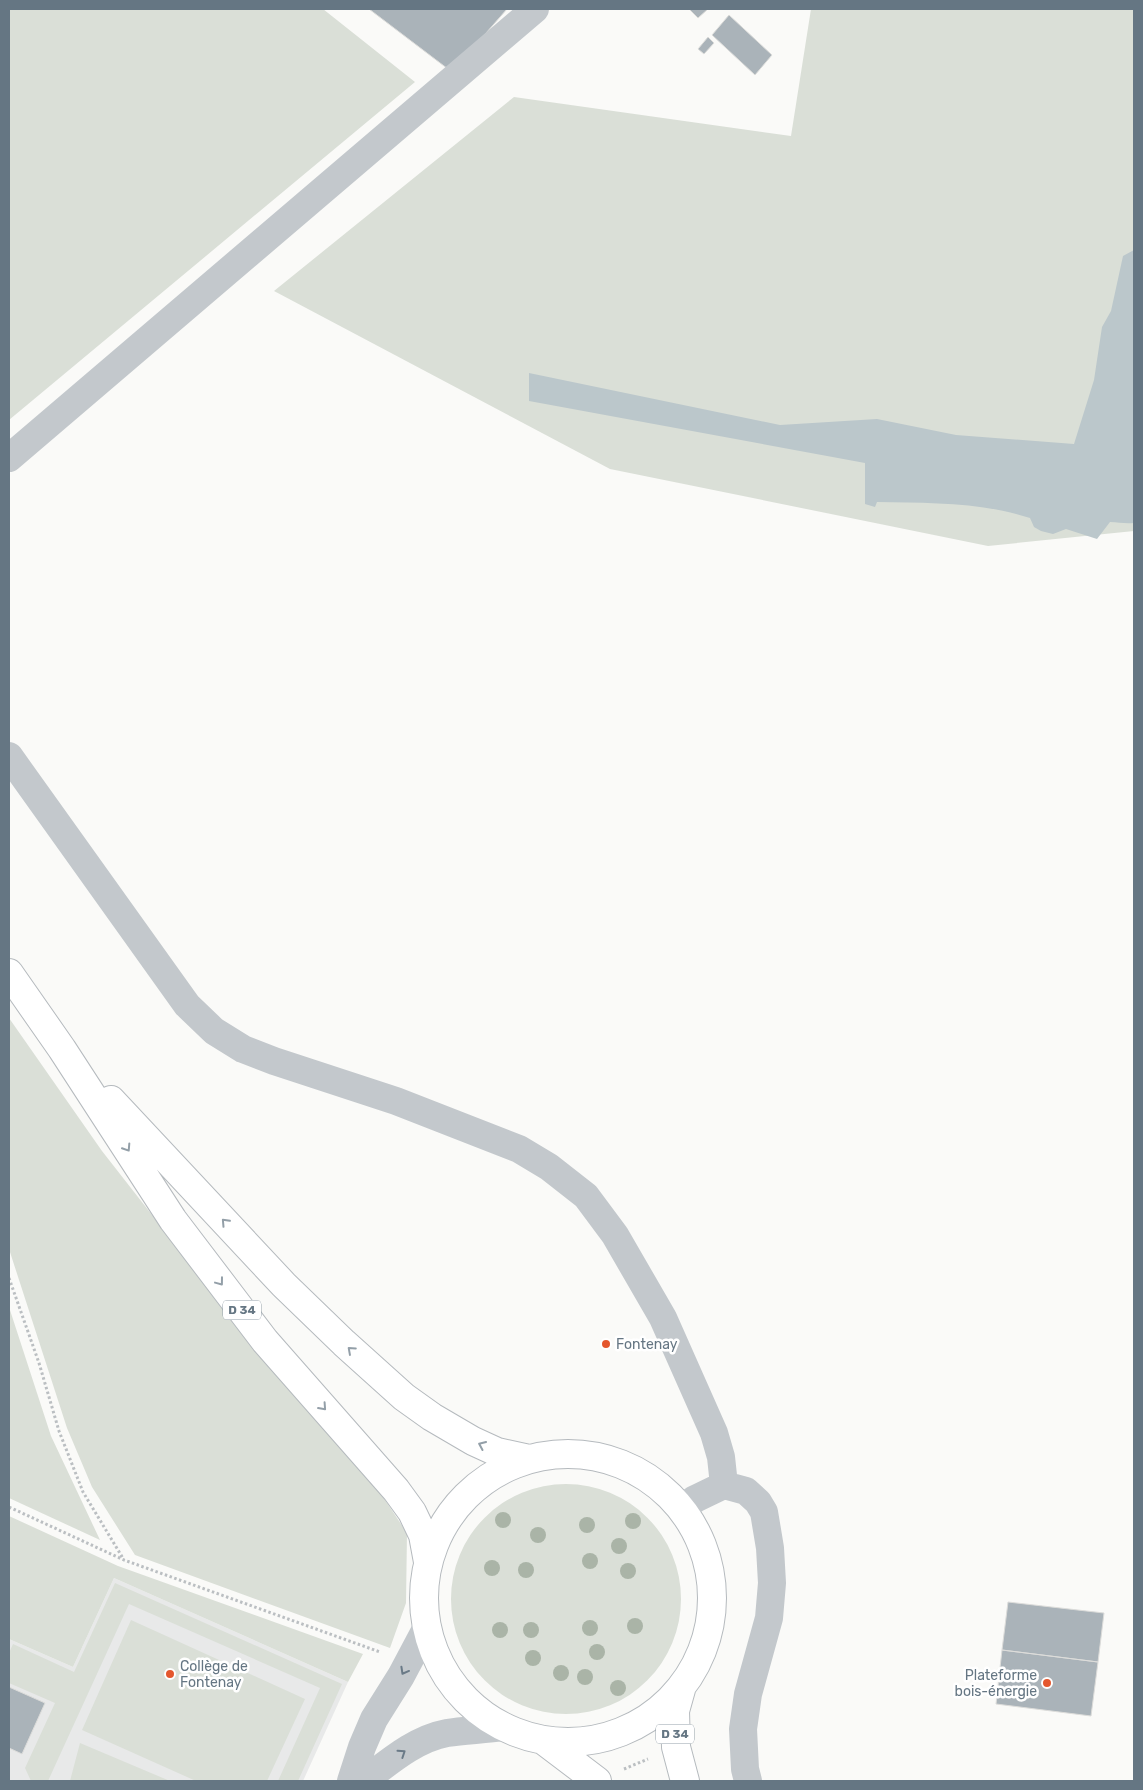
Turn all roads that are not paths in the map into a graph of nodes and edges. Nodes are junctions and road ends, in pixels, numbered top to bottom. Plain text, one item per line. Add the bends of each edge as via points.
1 (535, 9) edge
2 (9, 458) edge
3 (9, 756) edge
4 (9, 974) edge
5 (62, 1049) junction
6 (528, 1459) junction
7 (724, 1485) junction
8 (681, 1508) junction
9 (428, 1562) junction
10 (427, 1628) junction
11 (682, 1686) junction
12 (504, 1727) junction
13 (543, 1740) junction
14 (352, 1781) edge
15 (364, 1781) edge
16 (596, 1781) edge
17 (685, 1781) edge
18 (748, 1781) edge

1 - 2 street
3 - 7 street via 187,1005 214,1031 258,1055 396,1102 519,1149 586,1196 615,1235 663,1318 714,1433
4 - 5 main road, D 34
6 -> 5 main road, D 34 via 497,1452 455,1432 390,1385 284,1285
5 -> 9 main road, D 34 via 178,1227 265,1341 412,1512 423,1536
6 - 8 main road via 576,1454 608,1460 645,1476
6 - 9 main road via 483,1481 464,1497 436,1538
7 - 8 street
7 - 18 street via 746,1491 758,1502 764,1512 770,1548 769,1618 748,1694 743,1729
8 - 11 main road via 704,1550 712,1597 704,1644
9 - 10 main road via 424,1583
10 - 12 main road via 437,1658 454,1686 477,1709
10 -> 14 street via 374,1719
11 - 13 main road via 664,1705 620,1732 569,1742
11 - 17 main road, D 34 via 675,1711 676,1747
12 - 13 main road
15 -> 12 street via 405,1750 425,1740 446,1733
13 - 16 main road

